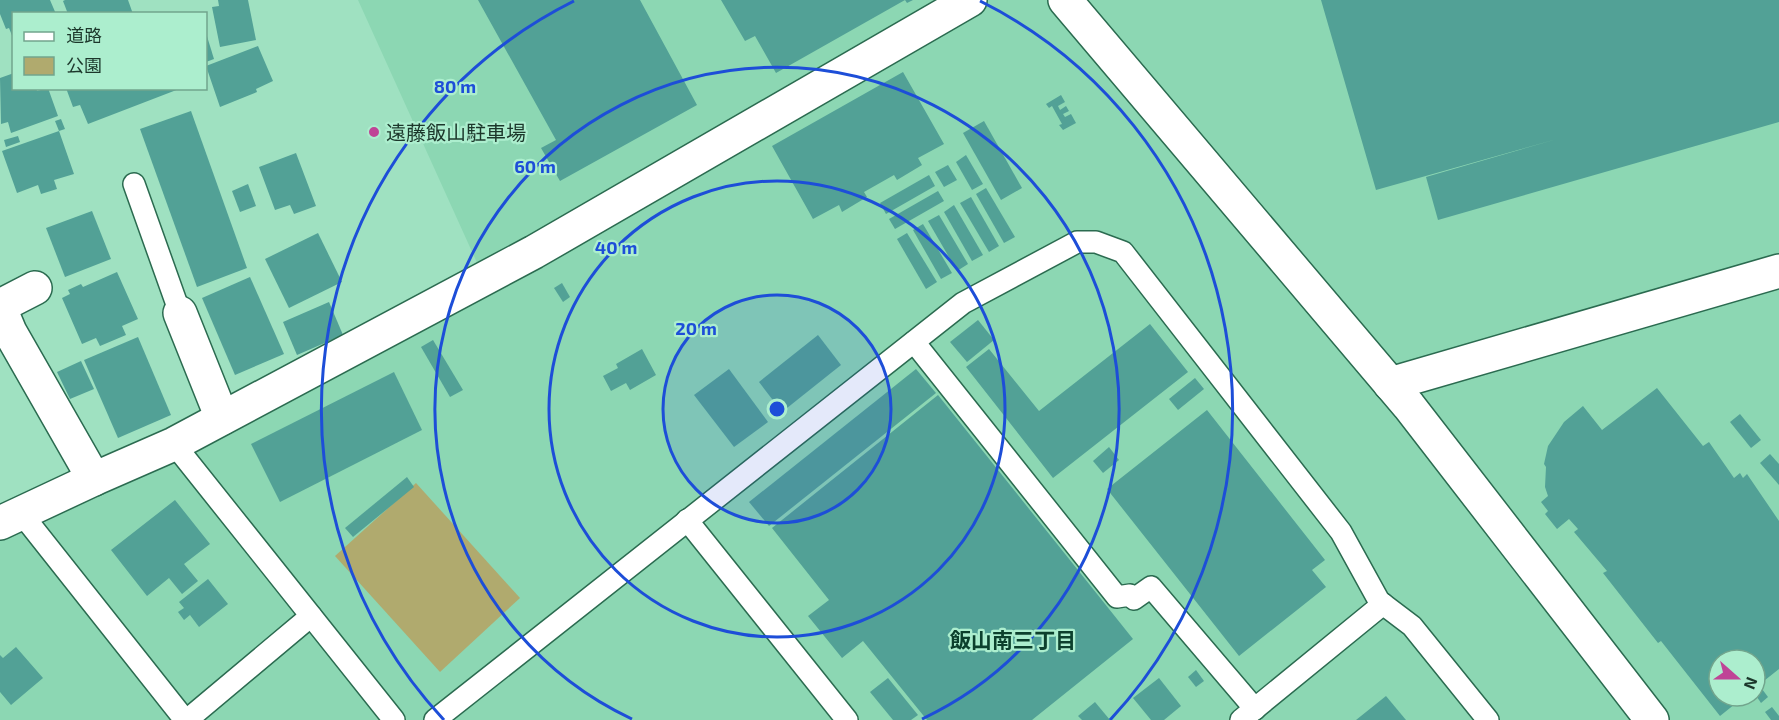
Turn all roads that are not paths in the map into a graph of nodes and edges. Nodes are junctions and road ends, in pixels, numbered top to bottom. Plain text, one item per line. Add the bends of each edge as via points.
1 (970, 0) edge
2 (1065, 0) edge
3 (134, 184) dead end
4 (1779, 271) edge
5 (35, 288) dead end
6 (0, 307) edge
7 (180, 313) joint
8 (914, 342) junction
9 (1390, 384) junction
10 (222, 418) junction
11 (174, 444) junction
12 (94, 479) junction
13 (11, 518) edge
14 (687, 520) junction
15 (1383, 604) junction
16 (311, 616) junction
17 (1248, 715) edge
18 (186, 720) edge
19 (394, 720) edge
20 (435, 720) edge
21 (847, 720) edge
22 (1488, 720) edge
23 (1653, 720) edge

1 - 10 street via 534,252
2 - 9 street
3 - 7 lane
4 - 9 street
5 - 6 street
6 - 12 street via 10,332
7 - 10 street
8 - 14 lane
8 - 15 lane via 963,303 1077,242 1096,242 1123,252 1341,532
8 - 17 lane via 1117,597 1130,595 1134,599 1151,587
9 - 23 street
10 - 11 street
11 - 12 street
11 - 16 lane
12 - 13 street
13 - 18 lane
14 - 20 lane
14 - 21 lane
15 - 17 lane
15 - 22 lane via 1412,626
16 - 18 lane
16 - 19 lane

